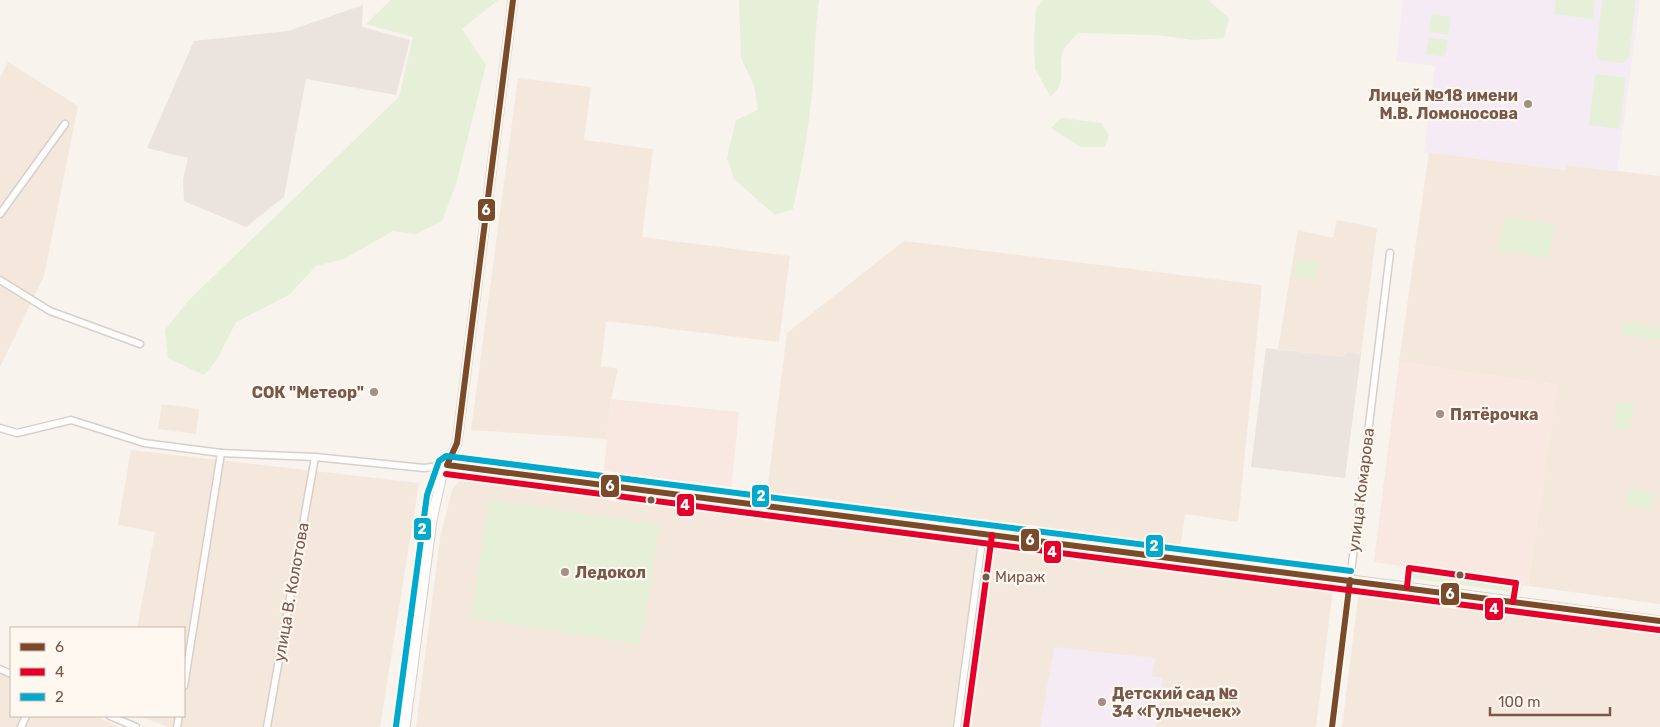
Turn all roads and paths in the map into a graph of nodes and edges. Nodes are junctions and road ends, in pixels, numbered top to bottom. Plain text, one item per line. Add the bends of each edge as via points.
1 (513, 0) edge
2 (65, 124) dead end
3 (0, 214) edge
4 (1390, 252) dead end
5 (0, 280) edge
6 (140, 344) dead end
7 (0, 428) edge
8 (221, 453) junction
9 (315, 457) junction
10 (447, 465) junction
11 (983, 534) junction
12 (1350, 580) junction
13 (1660, 621) edge
14 (185, 680) edge
15 (112, 717) edge
16 (136, 727) edge
17 (267, 727) edge
18 (405, 727) edge
19 (957, 727) edge
20 (1332, 727) edge

1 - 10 street via 457,443
2 - 3 street
4 - 12 street, улица Комарова
5 - 6 street via 50,310
7 - 8 street via 17,433 71,420 144,443
8 - 9 street
8 - 14 street
9 - 10 street via 424,468
9 - 17 street, улица В. Колотова
10 - 11 street
10 - 18 street via 432,520
11 - 12 street
11 - 19 street
12 - 13 street
12 - 20 street, улица Комарова
15 - 16 street

